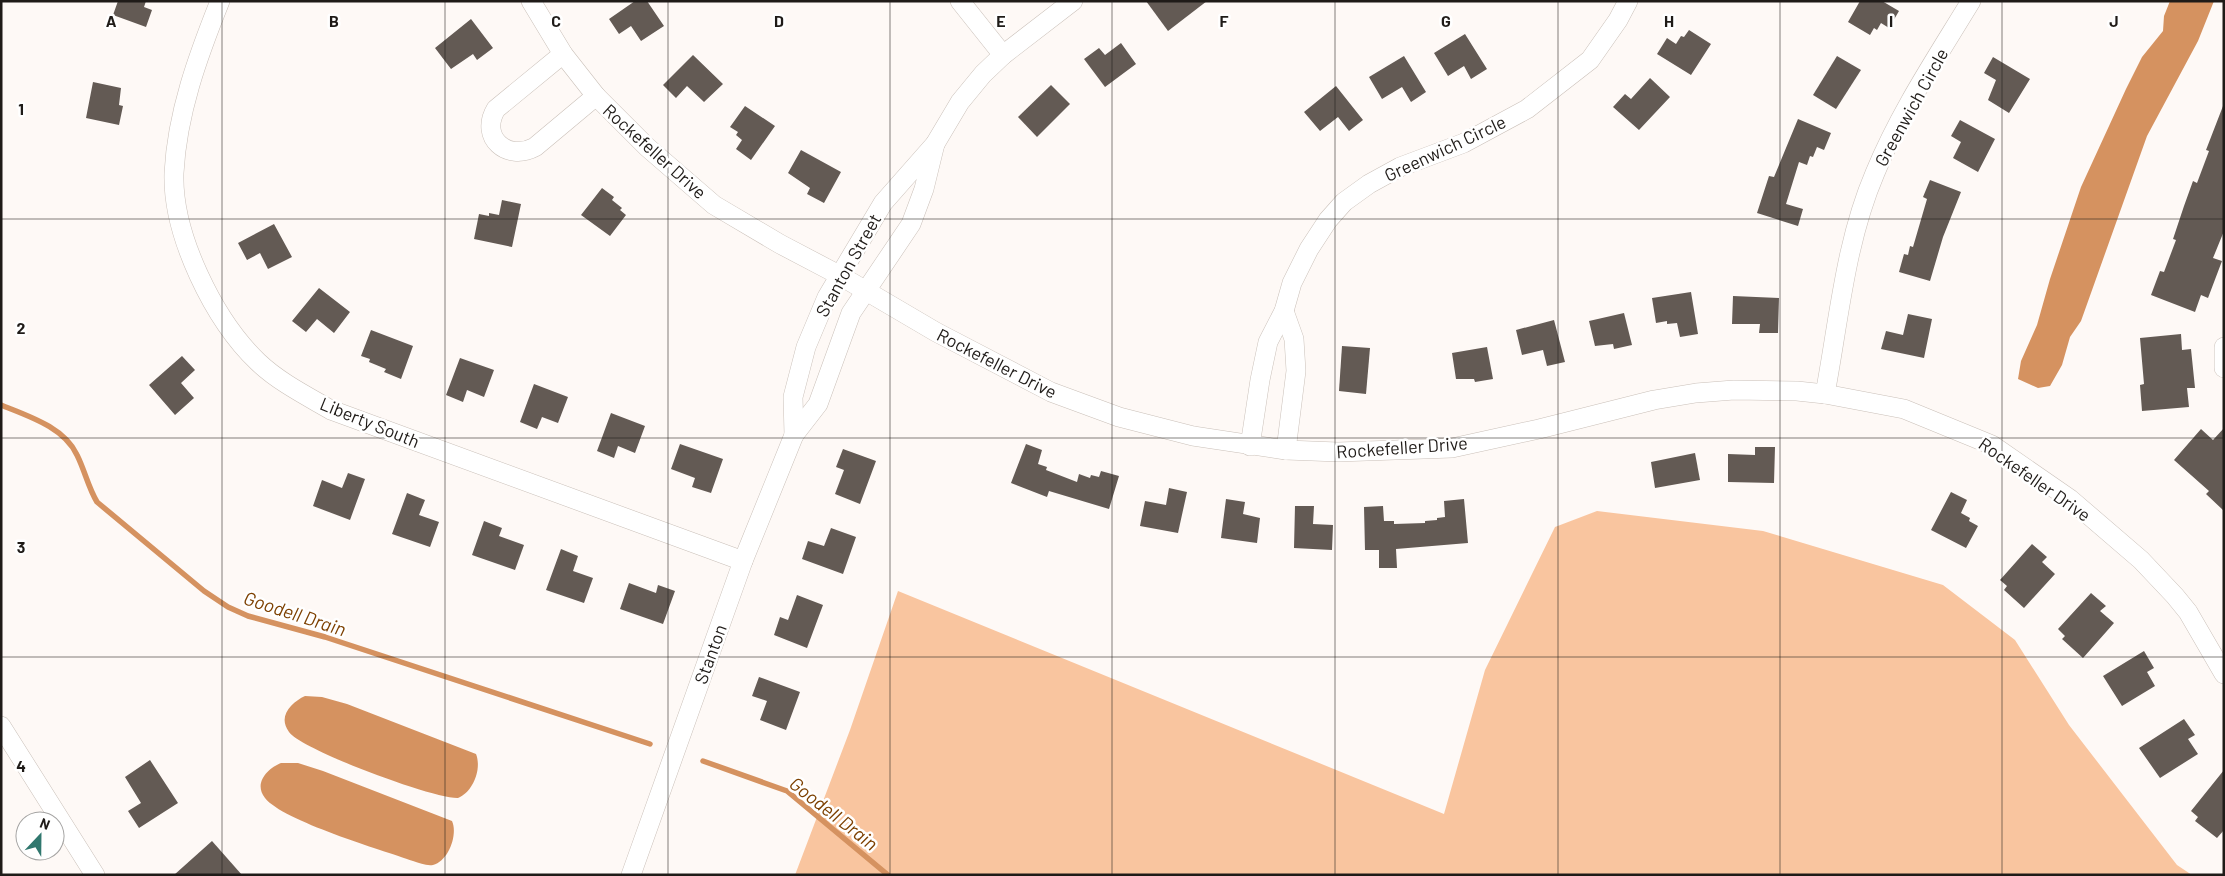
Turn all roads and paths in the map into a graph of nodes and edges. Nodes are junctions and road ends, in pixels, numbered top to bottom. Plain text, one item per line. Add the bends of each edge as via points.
1 (220, 1) edge
2 (531, 1) edge
3 (960, 1) edge
4 (1073, 1) edge
5 (1628, 1) edge
6 (1971, 1) edge
7 (563, 54) junction
8 (1003, 55) junction
9 (596, 96) junction
10 (935, 144) junction
11 (839, 275) junction
12 (866, 292) junction
13 (1284, 311) junction
14 (2224, 347) edge
15 (2224, 368) edge
16 (1825, 394) junction
17 (794, 435) junction
18 (1250, 446) junction
19 (1286, 450) junction
20 (743, 561) junction
21 (2224, 674) edge
22 (1, 726) edge
23 (95, 875) edge
24 (630, 875) edge

1 - 20 street, Liberty South via 186,97 174,175 190,258 231,330 259,362 331,410
2 - 7 street, Rockefeller Drive
3 - 8 street
4 - 8 street, Stanton Street
5 - 13 street, Greenwich Circle via 1590,60 1527,110 1464,143 1400,167 1344,202 1310,249 1292,284
6 - 16 street, Greenwich Circle via 1894,130 1874,174 1849,254
7 - 9 street, Rockefeller Drive
7 - 9 street, Rockefeller Drive via 496,109 490,125 497,141 504,149 525,152
8 - 10 street, Stanton Street via 982,74 960,102
9 - 11 street, Rockefeller Drive via 647,147 714,205
10 - 11 street, Stanton Street via 883,203
10 - 12 street, Stanton Street via 911,224
11 - 12 street, Rockefeller Drive
11 - 17 street, Stanton Street via 826,297 806,347 793,398
12 - 17 street, Stanton Street via 851,314 818,404
12 - 18 street, Rockefeller Drive via 1051,392 1119,417 1193,436
13 - 18 street, Greenwich Circle via 1268,342
13 - 19 street via 1294,339 1296,370
14 - 15 street
16 - 19 street, Rockefeller Drive via 1749,390 1696,393 1452,448 1338,452
16 - 21 street, Rockefeller Drive via 1904,409 1992,444 2070,499 2141,560 2188,612
17 - 20 street, Stanton
18 - 19 street, Rockefeller Drive
20 - 24 street, Stanton
22 - 23 street

